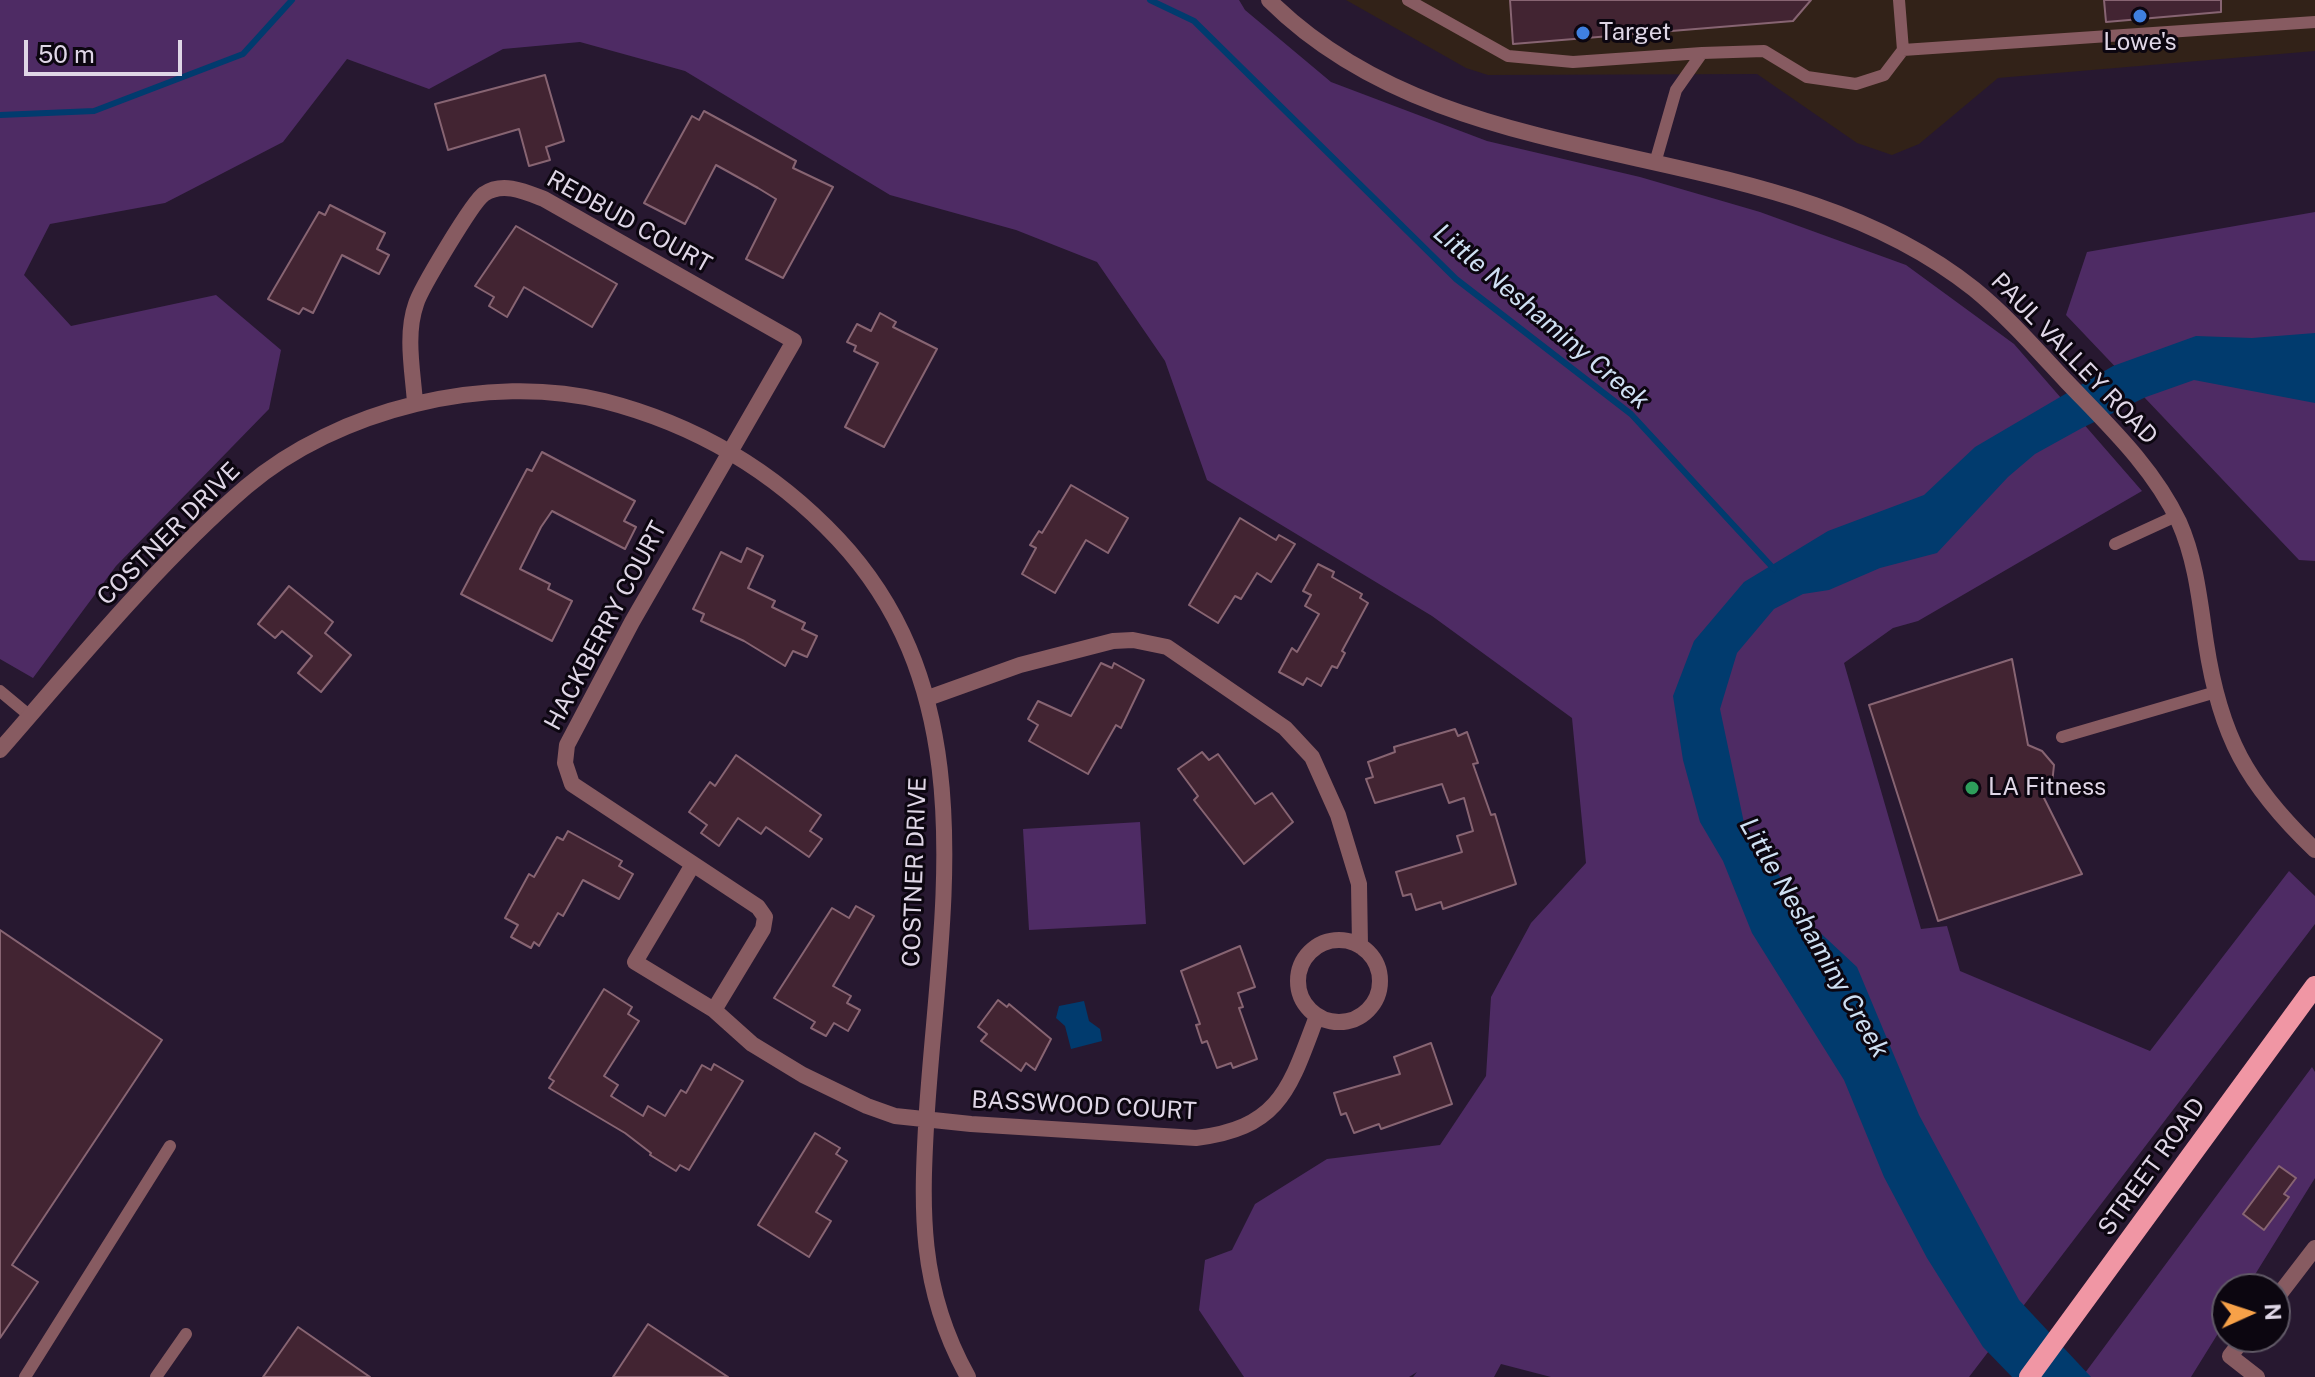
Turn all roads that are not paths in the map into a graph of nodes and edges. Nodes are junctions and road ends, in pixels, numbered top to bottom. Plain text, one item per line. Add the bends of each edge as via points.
1 (1269, 0) edge
2 (1408, 0) edge
3 (1899, 0) edge
4 (2315, 22) edge
5 (1903, 50) junction
6 (1702, 53) junction
7 (1655, 163) junction
8 (415, 403) junction
9 (729, 451) junction
10 (2176, 516) junction
11 (2115, 544) dead end
12 (0, 691) edge
13 (2216, 692) junction
14 (928, 698) junction
15 (30, 716) junction
16 (2062, 737) dead end
17 (0, 750) edge
18 (2315, 850) edge
19 (692, 866) junction
20 (1360, 946) junction
21 (2315, 986) edge
22 (714, 1010) junction
23 (1317, 1016) junction
24 (927, 1120) junction
25 (170, 1146) dead end
26 (2315, 1248) edge
27 (2291, 1279) edge
28 (186, 1334) dead end
29 (2232, 1353) edge
30 (25, 1377) edge
31 (156, 1377) edge
32 (968, 1377) edge
33 (2029, 1377) edge
34 (2257, 1377) edge

1 - 7 street, PAUL VALLEY ROAD via 1326,47 1425,100
2 - 6 lane via 1508,56 1573,62
3 - 5 lane
4 - 5 lane
5 - 6 lane via 1884,75 1856,84 1807,77 1764,51
6 - 7 lane via 1676,90
7 - 10 street, PAUL VALLEY ROAD via 1839,212 1904,241 1973,288 2047,361 2140,459
8 - 9 street, COSTNER DRIVE via 501,392 574,395 642,413
8 - 9 street, REDBUD COURT via 411,333 416,303 484,194 515,188 544,199 794,341
8 - 15 street, COSTNER DRIVE via 322,439 249,485 180,551
9 - 14 street, COSTNER DRIVE via 799,501 846,548 891,614
9 - 19 street, HACKBERRY COURT via 567,745 565,763 572,784
10 - 11 lane
10 - 13 street, PAUL VALLEY ROAD via 2192,561
12 - 15 lane
13 - 16 lane
13 - 18 street, PAUL VALLEY ROAD via 2225,729 2248,775
14 - 20 street via 1020,665 1113,641 1167,647 1285,728 1312,757 1338,815 1359,884
14 - 24 street, COSTNER DRIVE via 942,765 945,845
15 - 17 street, COSTNER DRIVE
19 - 22 street, HACKBERRY COURT via 758,907 765,917 763,929
19 - 22 street, BASSWOOD COURT via 635,962
20 - 23 street via 1343,940 1325,942 1309,952 1298,986 1304,1003
20 - 23 street via 1380,976 1378,994 1353,1020 1334,1022
21 - 33 main road, STREET ROAD
22 - 24 street, BASSWOOD COURT via 752,1044 816,1081 895,1116
23 - 24 street, BASSWOOD COURT via 1295,1074 1274,1108 1223,1135 1196,1138
24 - 32 street, COSTNER DRIVE via 923,1248 940,1321
25 - 30 lane
26 - 27 street
28 - 31 lane
29 - 34 street

